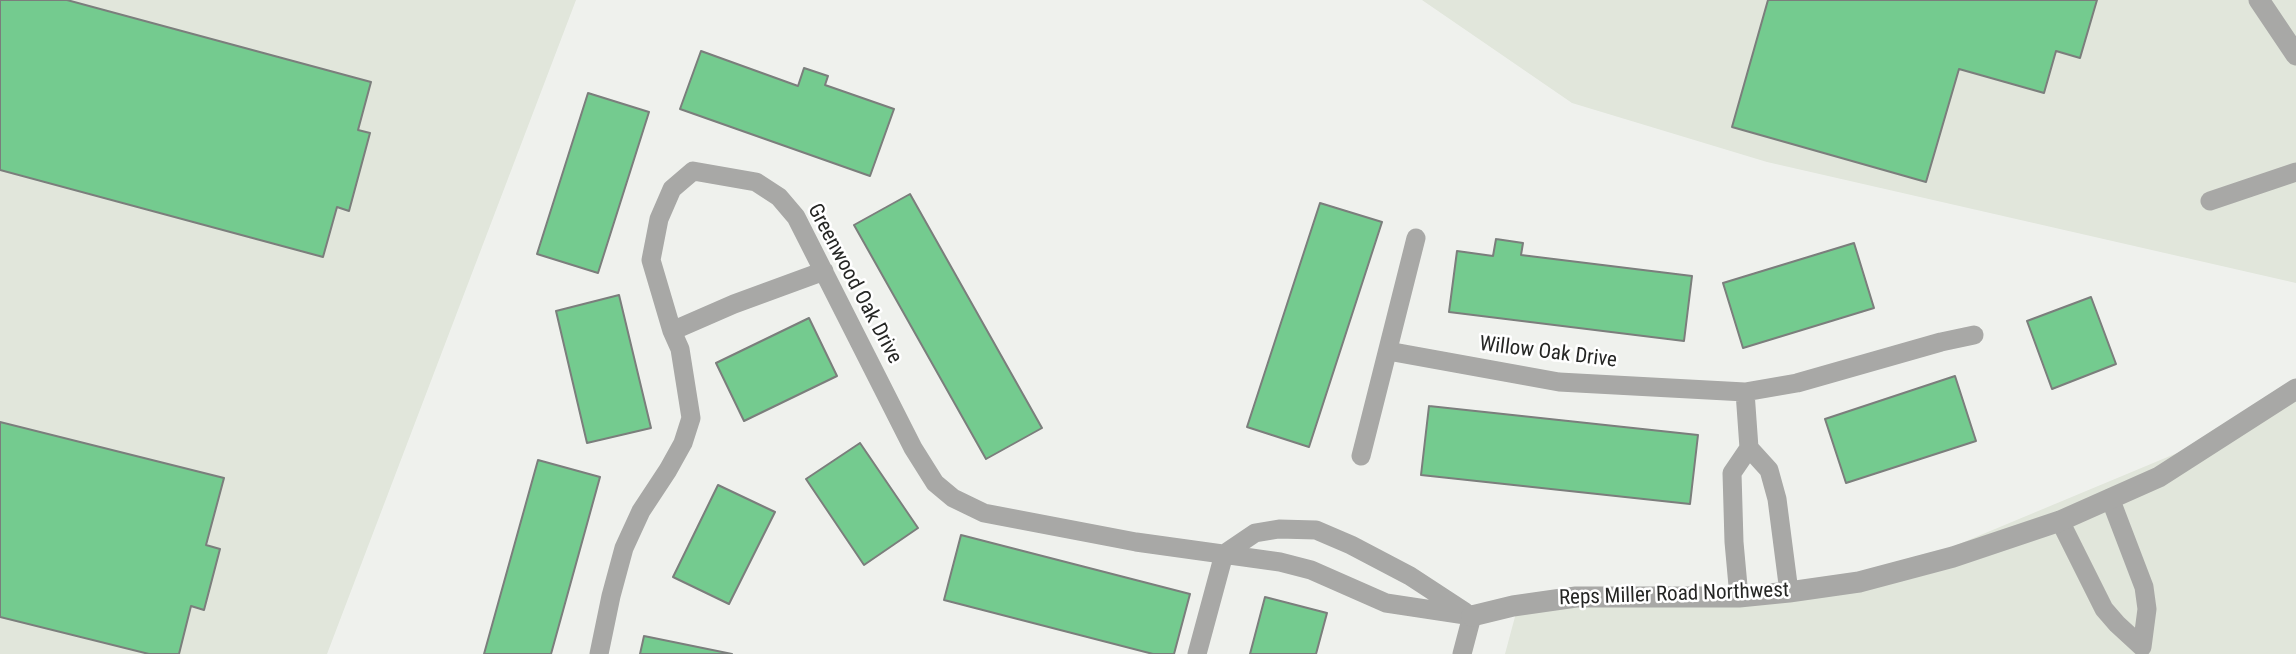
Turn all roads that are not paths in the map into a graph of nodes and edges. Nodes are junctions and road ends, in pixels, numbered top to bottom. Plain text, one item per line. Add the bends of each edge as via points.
1 (2259, 0) edge
2 (2296, 55) edge
3 (2296, 172) edge
4 (2210, 201) dead end
5 (1416, 238) dead end
6 (824, 271) junction
7 (672, 331) junction
8 (1974, 335) dead end
9 (1388, 351) junction
10 (2296, 389) edge
11 (1745, 392) junction
12 (1749, 448) junction
13 (1361, 456) dead end
14 (2110, 498) junction
15 (2060, 521) junction
16 (1224, 554) junction
17 (1789, 592) junction
18 (1740, 597) junction
19 (1472, 617) junction
20 (2142, 650) edge
21 (599, 654) edge
22 (1198, 654) edge
23 (1462, 654) edge

1 - 2 street
3 - 4 lane
5 - 9 lane
6 - 7 lane
6 - 7 lane, Greenwood Oak Drive via 796,217 779,197 756,182 693,171 672,189 659,219 651,260
6 - 16 lane, Greenwood Oak Drive via 913,448 935,483 953,498 984,513
7 - 21 lane, Greenwood Oak Drive via 680,349 691,418 683,443 640,511 624,548
8 - 11 lane, Willow Oak Drive via 1797,383
9 - 11 lane, Willow Oak Drive via 1559,382
9 - 13 lane
10 - 14 street, Reps Miller Road Northwest via 2159,477
11 - 12 lane
12 - 17 lane via 1769,470
12 - 18 lane via 1732,473
14 - 15 street, Reps Miller Road Northwest
14 - 20 lane via 2144,587 2147,609
15 - 17 street, Reps Miller Road Northwest via 1913,568
15 - 20 lane via 2104,609
16 - 19 lane, Greenwood Oak Drive via 1311,570 1385,603
16 - 19 lane via 1255,533 1316,530 1410,576
16 - 22 lane
17 - 18 street, Reps Miller Road Northwest
18 - 19 street, Reps Miller Road Northwest via 1576,597
19 - 23 lane

